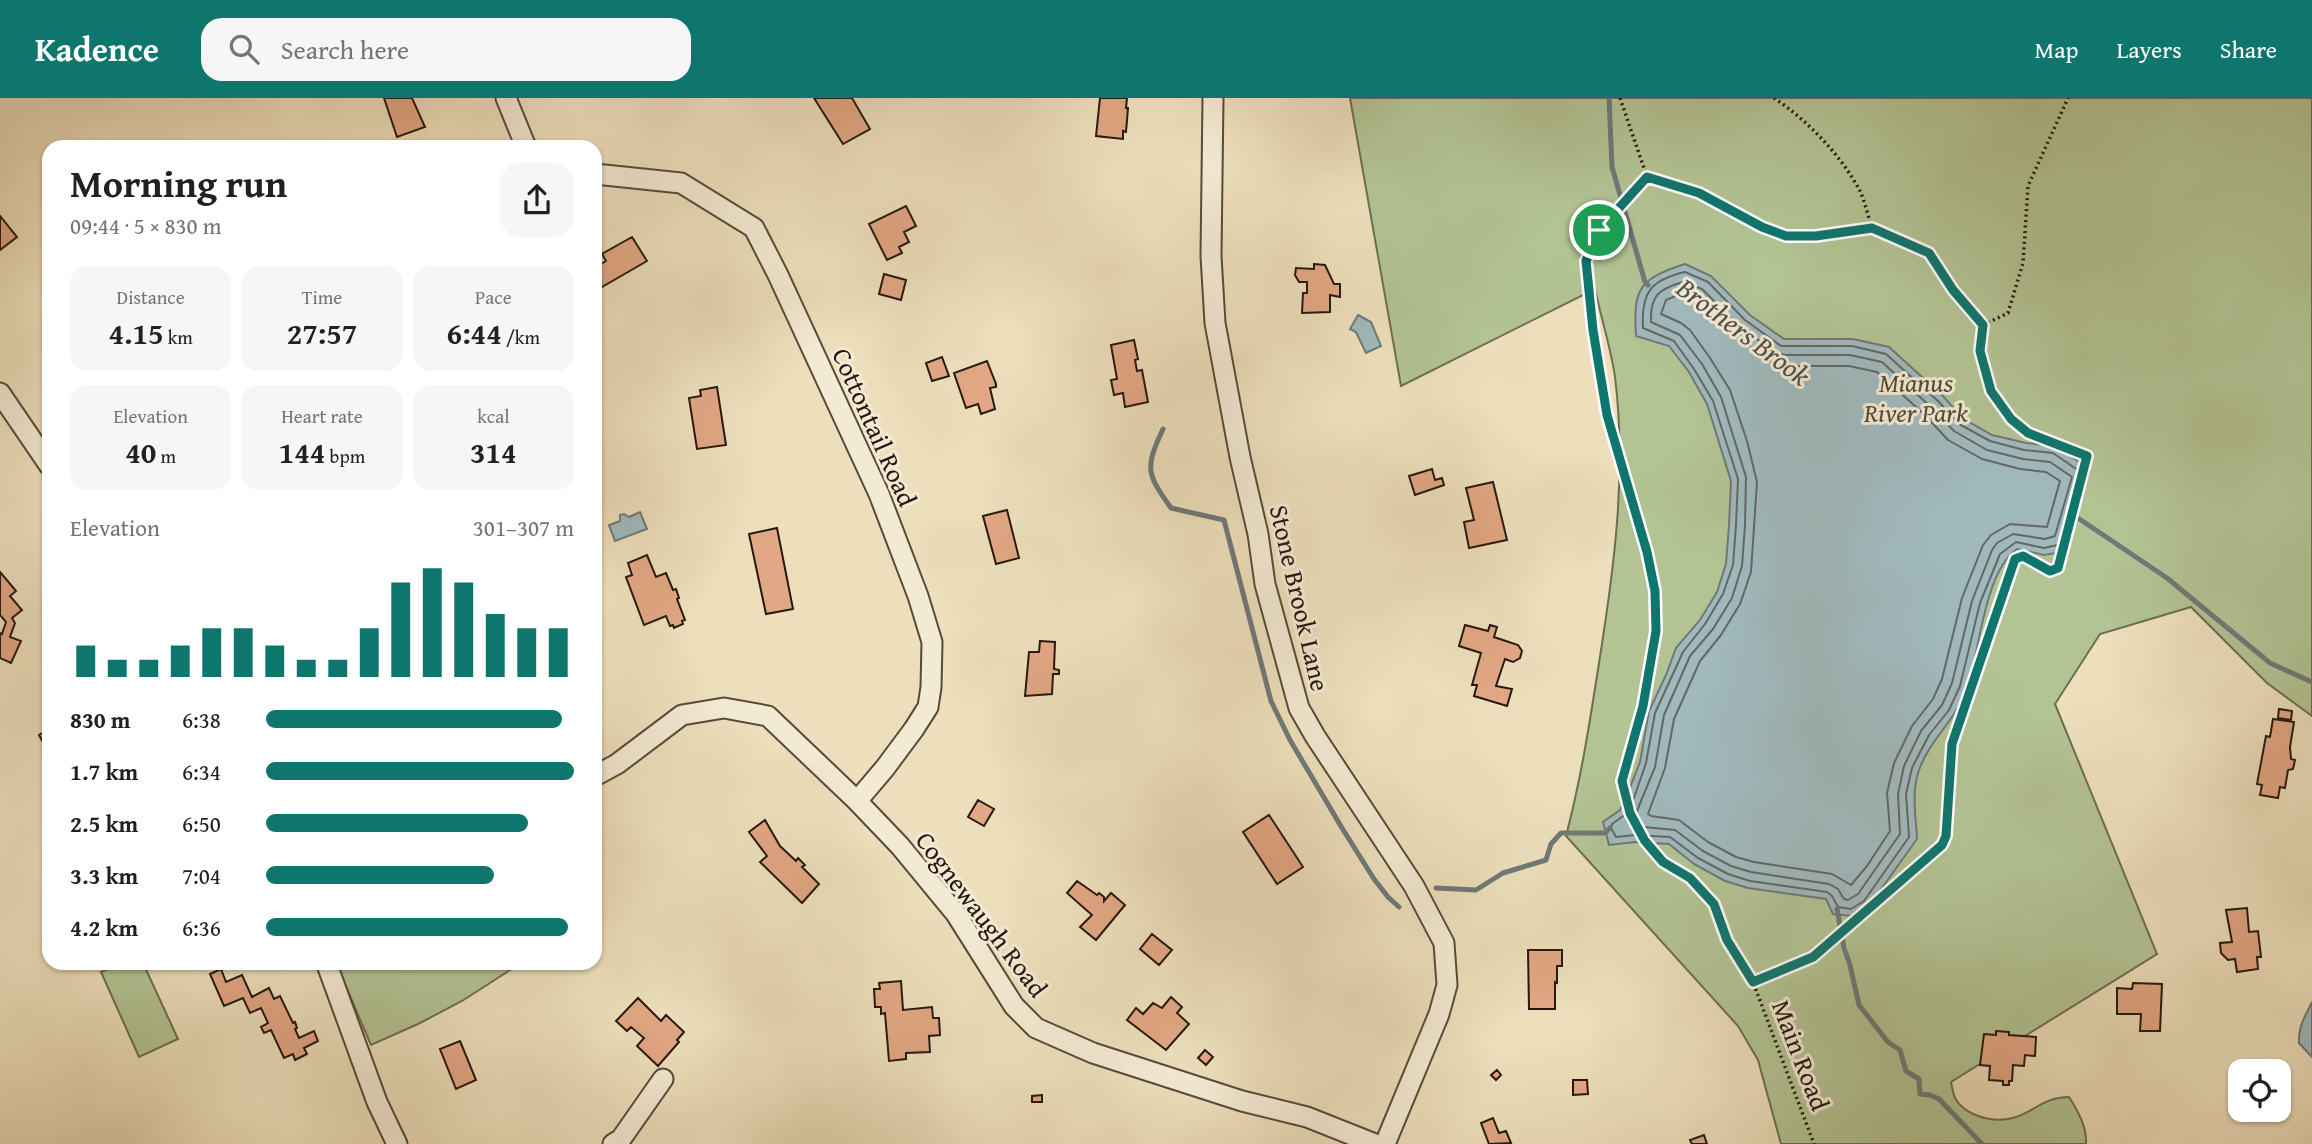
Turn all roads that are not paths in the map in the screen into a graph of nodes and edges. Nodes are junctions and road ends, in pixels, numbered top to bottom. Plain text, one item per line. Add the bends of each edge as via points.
1 (506, 98) edge
2 (1213, 98) edge
3 (523, 140) edge
4 (602, 175) edge
5 (0, 393) edge
6 (42, 451) edge
7 (602, 772) edge
8 (857, 801) junction
9 (329, 970) edge
10 (663, 1079) dead end
11 (397, 1144) edge
12 (613, 1144) edge
13 (1375, 1144) edge
14 (1385, 1144) edge

1 - 3 street
2 - 14 street, Stone Brook Lane via 1215,323 1265,584 1299,708 1414,886 1444,943 1447,985 1439,1014
4 - 8 street, Cottontail Road via 681,183 754,228 878,494 932,642 931,687 928,707 914,729
5 - 6 street
7 - 8 street, Cognewaugh Road via 682,715 724,708 768,716
8 - 13 street, Cognewaugh Road via 956,914 1014,1006 1036,1028 1093,1053 1307,1117
9 - 11 street
10 - 12 street

